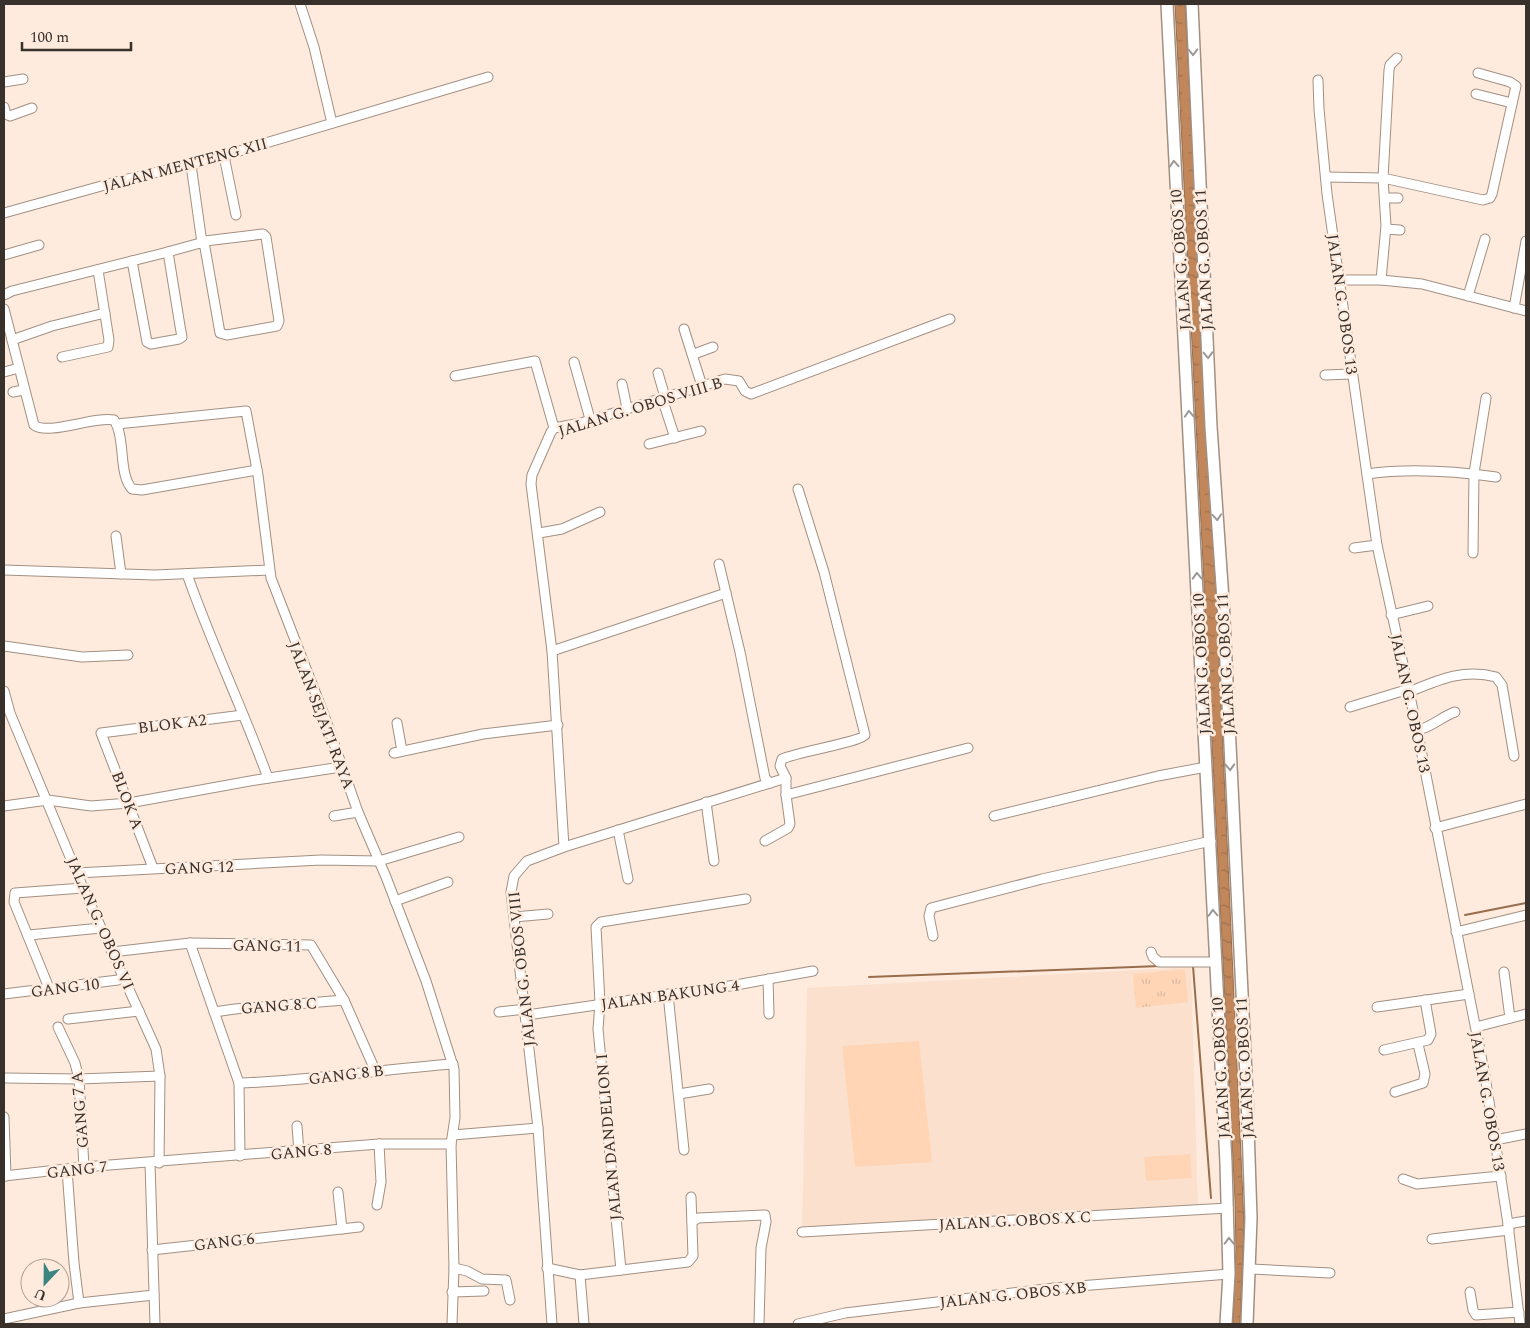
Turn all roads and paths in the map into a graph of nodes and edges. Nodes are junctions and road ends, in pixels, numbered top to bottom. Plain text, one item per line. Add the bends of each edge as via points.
1 (300, 4) edge
2 (1167, 4) edge
3 (1192, 4) edge
4 (1398, 58) dead end
5 (1478, 73) dead end
6 (488, 77) dead end
7 (24, 79) dead end
8 (1318, 80) dead end
9 (4, 82) edge
10 (1476, 94) dead end
11 (1512, 102) junction
12 (4, 107) edge
13 (32, 108) dead end
14 (332, 123) junction
15 (224, 156) junction
16 (190, 165) junction
17 (1326, 177) junction
18 (1383, 178) junction
19 (1385, 198) junction
20 (1398, 198) dead end
21 (4, 213) edge
22 (236, 215) dead end
23 (1386, 229) junction
24 (1400, 230) dead end
25 (1485, 238) dead end
26 (1526, 241) edge
27 (203, 242) junction
28 (39, 245) dead end
29 (168, 252) junction
30 (4, 255) edge
31 (132, 261) junction
32 (98, 270) junction
33 (1338, 280) junction
34 (1381, 280) junction
35 (4, 295) edge
36 (1468, 296) junction
37 (1514, 308) junction
38 (4, 309) edge
39 (1526, 311) edge
40 (105, 313) junction
41 (950, 319) dead end
42 (684, 329) dead end
43 (12, 340) junction
44 (713, 347) dead end
45 (694, 354) junction
46 (62, 357) dead end
47 (574, 362) dead end
48 (19, 368) junction
49 (4, 372) edge
50 (658, 373) dead end
51 (1352, 374) junction
52 (1324, 375) dead end
53 (455, 376) dead end
54 (622, 384) dead end
55 (702, 386) junction
56 (24, 390) junction
57 (13, 392) dead end
58 (664, 397) junction
59 (1486, 398) dead end
60 (627, 408) junction
61 (590, 419) junction
62 (117, 424) junction
63 (554, 428) junction
64 (700, 431) dead end
65 (675, 438) junction
66 (649, 444) dead end
67 (257, 470) junction
68 (1367, 474) junction
69 (1474, 474) junction
70 (1496, 477) dead end
71 (798, 489) dead end
72 (600, 512) dead end
73 (539, 534) junction
74 (116, 536) dead end
75 (1377, 545) junction
76 (1354, 548) dead end
77 (1474, 553) dead end
78 (719, 564) dead end
79 (4, 570) edge
80 (269, 570) junction
81 (121, 574) junction
82 (187, 574) junction
83 (726, 593) junction
84 (1428, 606) dead end
85 (1391, 615) junction
86 (4, 646) edge
87 (552, 651) junction
88 (128, 655) dead end
89 (1409, 690) junction
90 (4, 691) edge
91 (1350, 707) dead end
92 (1455, 712) dead end
93 (7, 713) edge
94 (243, 715) junction
95 (397, 723) dead end
96 (558, 725) junction
97 (1418, 730) junction
98 (101, 732) joint
99 (968, 748) dead end
100 (1514, 756) dead end
101 (341, 767) junction
102 (1206, 767) junction
103 (268, 778) junction
104 (786, 778) junction
105 (770, 783) junction
106 (786, 795) junction
107 (48, 800) junction
108 (706, 802) junction
109 (129, 803) junction
110 (1526, 804) edge
111 (4, 806) edge
112 (358, 812) junction
113 (334, 816) dead end
114 (994, 816) dead end
115 (1435, 828) junction
116 (618, 830) junction
117 (459, 837) dead end
118 (765, 841) dead end
119 (1211, 841) junction
120 (564, 847) junction
121 (380, 861) junction
122 (714, 861) dead end
123 (153, 868) junction
124 (77, 873) junction
125 (628, 879) dead end
126 (448, 882) dead end
127 (83, 888) junction
128 (746, 899) dead end
129 (395, 901) junction
130 (548, 914) dead end
131 (1526, 915) edge
132 (514, 917) junction
133 (101, 928) junction
134 (1456, 932) junction
135 (29, 935) junction
136 (933, 936) dead end
137 (190, 944) junction
138 (112, 952) junction
139 (1151, 952) dead end
140 (1214, 962) junction
141 (813, 971) dead end
142 (1504, 972) dead end
143 (124, 976) junction
144 (768, 979) junction
145 (49, 988) junction
146 (4, 994) edge
147 (668, 994) junction
148 (1469, 994) junction
149 (344, 1000) junction
150 (1425, 1000) junction
151 (600, 1003) junction
152 (1377, 1007) dead end
153 (140, 1011) junction
154 (214, 1012) junction
155 (500, 1012) dead end
156 (526, 1012) junction
157 (769, 1014) dead end
158 (1526, 1014) edge
159 (1510, 1018) junction
160 (68, 1019) dead end
161 (58, 1027) dead end
162 (1476, 1027) junction
163 (1418, 1044) junction
164 (1384, 1050) dead end
165 (453, 1064) junction
166 (375, 1070) junction
167 (160, 1076) junction
168 (4, 1078) edge
169 (80, 1079) junction
170 (239, 1083) junction
171 (709, 1089) dead end
172 (1395, 1092) dead end
173 (679, 1096) junction
174 (4, 1117) edge
175 (297, 1126) dead end
176 (538, 1128) junction
177 (1526, 1134) edge
178 (452, 1140) junction
179 (1494, 1140) junction
180 (379, 1144) junction
181 (684, 1150) dead end
182 (298, 1152) junction
183 (240, 1156) junction
184 (155, 1163) junction
185 (84, 1167) junction
186 (67, 1170) junction
187 (5, 1176) edge
188 (1501, 1176) junction
189 (1403, 1179) dead end
190 (338, 1192) dead end
191 (691, 1197) dead end
192 (377, 1205) dead end
193 (1228, 1208) junction
194 (1526, 1221) edge
195 (692, 1222) junction
196 (359, 1227) dead end
197 (1508, 1227) junction
198 (342, 1229) junction
199 (802, 1232) dead end
200 (1432, 1239) dead end
201 (152, 1250) junction
202 (454, 1268) junction
203 (547, 1268) junction
204 (1251, 1269) junction
205 (620, 1270) junction
206 (1330, 1273) dead end
207 (1229, 1274) junction
208 (580, 1275) junction
209 (452, 1292) junction
210 (484, 1292) dead end
211 (1470, 1292) dead end
212 (154, 1294) junction
213 (510, 1300) dead end
214 (79, 1303) junction
215 (4, 1319) edge
216 (1521, 1320) edge
217 (155, 1324) edge
218 (452, 1324) edge
219 (552, 1324) edge
220 (584, 1324) edge
221 (759, 1324) edge
222 (798, 1324) edge
223 (1226, 1324) edge
224 (1247, 1324) edge

1 - 14 street
102 -> 2 street, JALAN G. OBOS 10
3 -> 204 street, JALAN G. OBOS 11 via 1247,1096
4 - 18 street via 1390,65
5 - 11 street via 1515,85
6 - 14 street, JALAN MENTENG XII
7 - 9 street
8 - 17 street, JALAN G. OBOS 13
10 - 11 street
11 - 18 street via 1490,198 1478,200
12 - 13 street via 10,116
14 - 15 street, JALAN MENTENG XII
15 - 16 street, JALAN MENTENG XII
15 - 22 street
16 - 21 street, JALAN MENTENG XII
16 - 27 street
17 - 18 street
17 - 33 street, JALAN G. OBOS 13
18 - 19 street
19 - 20 street
19 - 23 street
23 - 24 street
23 - 34 street
25 - 36 street
26 - 37 street
27 - 27 street via 265,235 279,321 277,326 224,336 220,333
27 - 29 street
28 - 30 street
29 - 31 street
29 - 31 street via 182,337 179,339 147,342
31 - 32 street
32 - 35 street
32 - 40 street
33 - 34 street
33 - 51 street, JALAN G. OBOS 13
34 - 36 street via 1422,284
36 - 37 street
37 - 39 street
38 - 43 street
40 - 43 street
40 - 46 street via 108,347
41 - 55 street, JALAN G. OBOS VIII B via 750,394 745,392 739,381 730,379
42 - 45 street
43 - 48 street
44 - 45 street
45 - 55 street
47 - 61 street
48 - 49 street
48 - 56 street
50 - 58 street
51 - 52 street
51 - 68 street, JALAN G. OBOS 13
53 - 63 street via 535,361
54 - 60 street
55 - 58 street, JALAN G. OBOS VIII B
56 - 57 street
56 - 62 street via 32,421 38,428 107,419
58 - 60 street, JALAN G. OBOS VIII B
58 - 65 street
59 - 69 street
60 - 61 street, JALAN G. OBOS VIII B
61 - 63 street, JALAN G. OBOS VIII B
62 - 67 street, JALAN SEJATI RAYA via 246,411
62 - 67 street via 127,482 132,489
63 - 73 street, JALAN G. OBOS VIII B via 532,475
64 - 65 street
65 - 66 street
67 - 80 street, JALAN SEJATI RAYA
68 - 69 street via 1390,471
68 - 75 street, JALAN G. OBOS 13
69 - 70 street
69 - 77 street
71 - 104 street via 824,572 865,732 862,739 784,758 780,766
72 - 73 street
73 - 87 street, JALAN G. OBOS VIII B
74 - 81 street
75 - 76 street
75 - 85 street, JALAN G. OBOS 13
78 - 83 street
79 - 81 street
80 - 82 street
80 - 101 street, JALAN SEJATI RAYA
81 - 82 street
82 - 94 street via 206,630
83 - 87 street
83 - 105 street via 765,778
84 - 85 street
85 - 89 street, JALAN G. OBOS 13
86 - 88 street via 82,658
87 - 96 street, JALAN G. OBOS VIII B
89 - 91 street
89 - 97 street, JALAN G. OBOS 13
89 - 100 street via 1456,674 1496,677 1502,685
90 - 93 street, JALAN G. OBOS VI
92 - 97 street via 1430,727
93 - 107 street, JALAN G. OBOS VI
94 - 98 street, BLOK A2
94 - 103 street
95 - 96 street via 398,752 483,734
96 - 120 street, JALAN G. OBOS VIII B
97 - 115 street, JALAN G. OBOS 13
98 - 109 street, BLOK A
99 - 106 street
101 - 103 street
101 - 112 street, JALAN SEJATI RAYA
102 - 114 street
102 - 119 street, JALAN G. OBOS 10
103 - 109 street
104 - 105 street, JALAN G. OBOS VIII
104 - 106 street
105 - 108 street, JALAN G. OBOS VIII
106 - 118 street via 791,819 788,828
107 - 109 street via 91,806
107 - 111 street
107 - 124 street, JALAN G. OBOS VI
108 - 116 street, JALAN G. OBOS VIII
108 - 122 street
109 - 123 street, BLOK A
110 - 115 street
112 - 113 street
112 - 121 street, JALAN SEJATI RAYA
115 - 134 street, JALAN G. OBOS 13
116 - 120 street, JALAN G. OBOS VIII
116 - 125 street
117 - 121 street, GANG 12
119 - 136 street via 931,908 929,916
140 -> 119 street, JALAN G. OBOS 10
120 - 132 street, JALAN G. OBOS VIII via 519,867 511,887
121 - 123 street, GANG 12 via 321,860
121 - 129 street, JALAN SEJATI RAYA
123 - 124 street, GANG 12
124 - 127 street, JALAN G. OBOS VI
126 - 129 street
127 - 133 street, JALAN G. OBOS VI
127 - 135 street via 15,893 14,902
128 - 151 street, JALAN DANDELION I via 599,923 596,930
129 - 165 street, JALAN SEJATI RAYA
130 - 132 street
131 - 134 street
132 - 156 street, JALAN G. OBOS VIII
133 - 135 street
133 - 138 street, JALAN G. OBOS VI
134 - 148 street, JALAN G. OBOS 13
135 - 145 street
137 - 138 street, GANG 11
137 - 149 street, GANG 11 via 311,945
137 - 154 street
138 - 143 street, JALAN G. OBOS VI
139 - 140 street via 1159,962
140 - 193 street, JALAN G. OBOS 10
141 - 144 street, JALAN BAKUNG 4
142 - 159 street
143 - 145 street, GANG 10 via 118,980
143 - 153 street, JALAN G. OBOS VI
144 - 147 street, JALAN BAKUNG 4
144 - 157 street
145 - 146 street, GANG 10
147 - 151 street, JALAN BAKUNG 4
147 - 173 street
148 - 150 street
148 - 162 street, JALAN G. OBOS 13
149 - 154 street, GANG 8 C
149 - 166 street, GANG 11
150 - 152 street
150 - 163 street via 1431,1034 1428,1040
151 - 156 street, JALAN BAKUNG 4
151 - 205 street, JALAN DANDELION I via 598,1029
153 - 160 street
153 - 167 street, JALAN G. OBOS VI via 156,1049
154 - 170 street
155 - 156 street, JALAN BAKUNG 4
156 - 176 street, JALAN G. OBOS VIII
158 - 159 street
159 - 162 street
161 - 169 street, GANG 7 A
162 - 179 street, JALAN G. OBOS 13
163 - 164 street
163 - 172 street via 1425,1074 1423,1083
165 - 166 street, GANG 8 B
165 - 178 street, JALAN SEJATI RAYA via 456,1090
166 - 170 street, GANG 8 B via 290,1082
167 - 169 street
167 - 184 street, JALAN G. OBOS VI
168 - 169 street
169 - 185 street, GANG 7 A
170 - 183 street
171 - 173 street
173 - 181 street
174 - 187 street
175 - 182 street
176 - 178 street, GANG 8
176 - 203 street, JALAN G. OBOS VIII
177 - 179 street
178 - 180 street, GANG 8
178 - 202 street, JALAN SEJATI RAYA
179 - 188 street, JALAN G. OBOS 13
180 - 182 street, GANG 8
180 - 192 street via 381,1182
182 - 183 street, GANG 8
183 - 184 street, GANG 8
184 - 185 street, GANG 7
184 - 201 street, JALAN G. OBOS VI
185 - 186 street, GANG 7
186 - 187 street, GANG 7
186 - 214 street
188 - 189 street via 1417,1184
188 - 197 street, JALAN G. OBOS 13
190 - 198 street
191 - 195 street
193 - 199 street, JALAN G. OBOS X C
207 -> 193 street, JALAN G. OBOS 10
194 - 197 street
195 - 205 street via 693,1256 688,1262
195 - 221 street via 698,1218 765,1215
196 - 198 street, GANG 6
197 - 200 street
197 - 216 street, JALAN G. OBOS 13
198 - 201 street, GANG 6
201 - 212 street, JALAN G. OBOS VI
202 - 209 street, JALAN SEJATI RAYA
202 - 213 street via 492,1281 506,1280
203 - 208 street
203 - 219 street, JALAN G. OBOS VIII
204 - 206 street
204 - 224 street, JALAN G. OBOS 11
205 - 208 street
207 - 222 street, JALAN G. OBOS XB via 1054,1288 845,1313
207 - 223 street, JALAN G. OBOS 10
208 - 220 street
209 - 210 street
209 - 218 street, JALAN SEJATI RAYA
211 - 216 street via 1476,1315
212 - 214 street
212 - 217 street, JALAN G. OBOS VI
214 - 215 street

